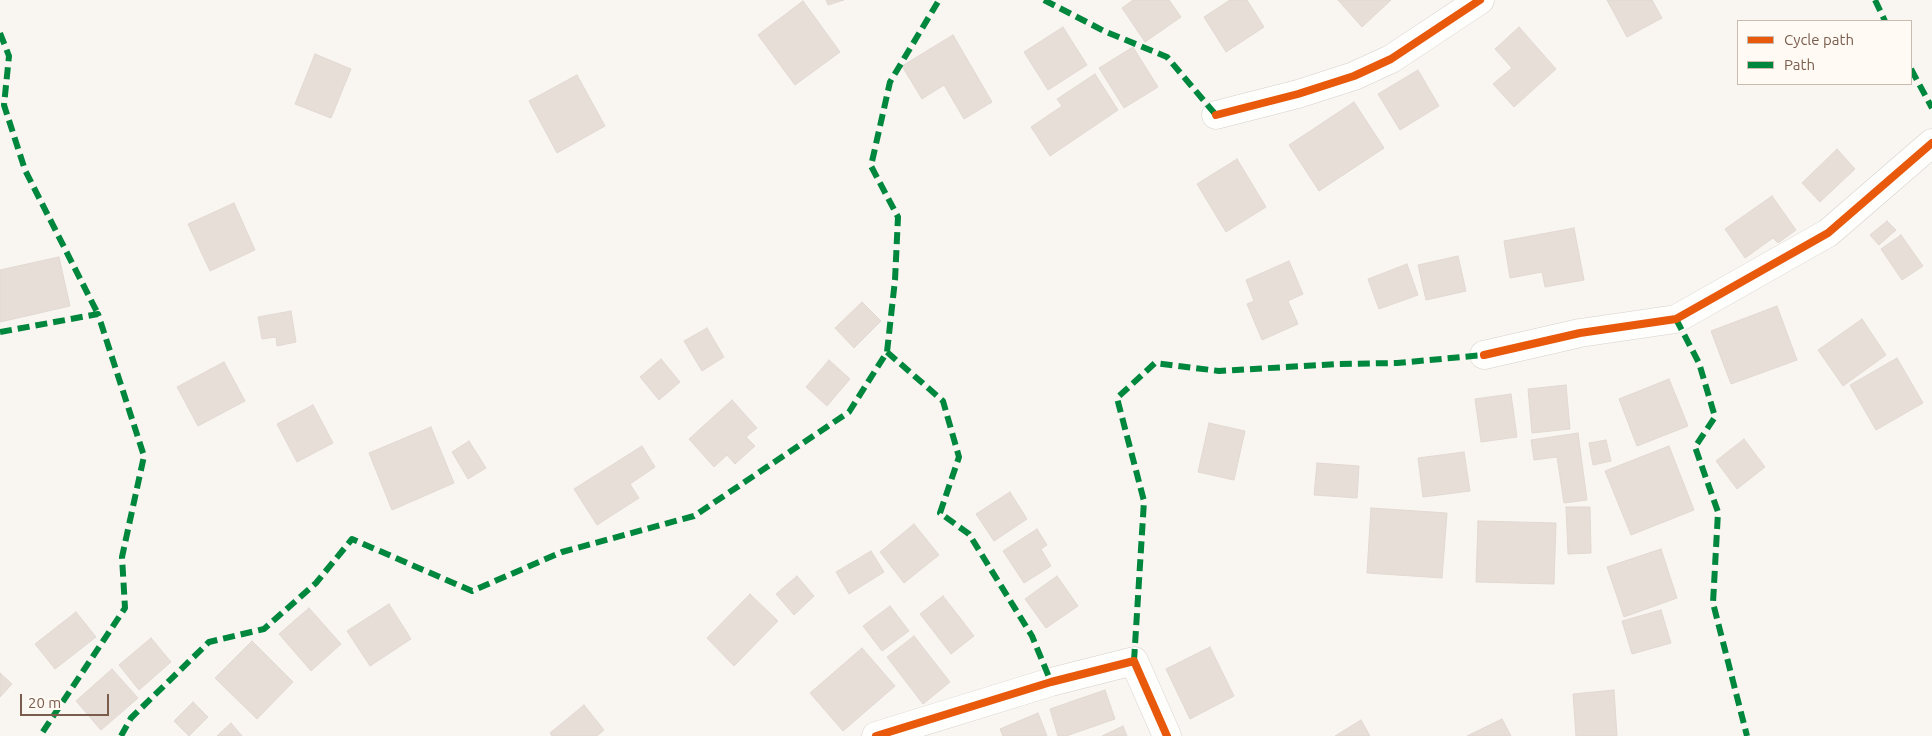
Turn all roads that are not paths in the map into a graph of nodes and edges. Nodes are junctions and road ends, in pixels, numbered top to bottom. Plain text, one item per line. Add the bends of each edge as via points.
1 (1480, 0) edge
2 (1216, 115) dead end
3 (1932, 143) edge
4 (1484, 356) dead end
5 (876, 736) edge
6 (1167, 736) edge

1 - 2 street via 1390,59 1354,76
3 - 4 street via 1828,233 1676,319 1580,333
5 - 6 street via 1050,682 1134,661

